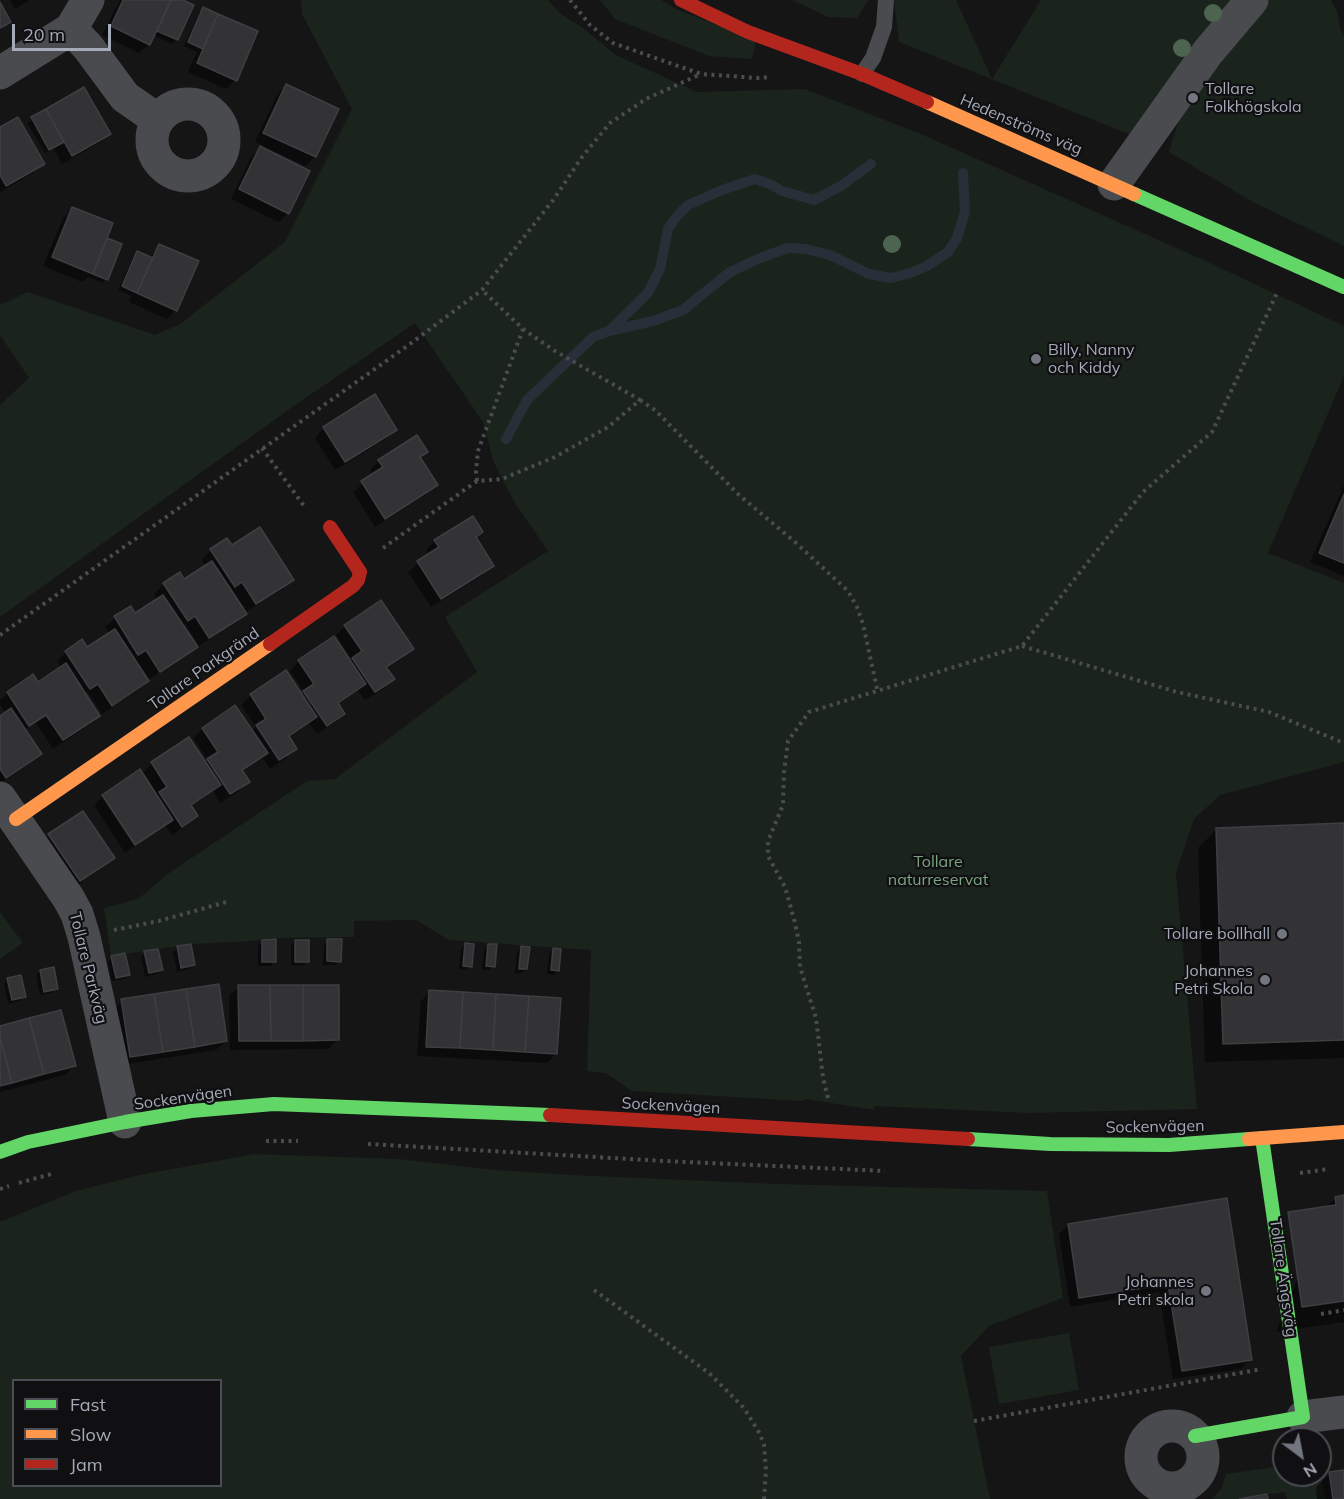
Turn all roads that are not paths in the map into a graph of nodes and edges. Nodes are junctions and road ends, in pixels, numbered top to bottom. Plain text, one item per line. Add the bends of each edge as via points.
1 (88, 0) edge
2 (681, 0) edge
3 (886, 0) edge
4 (1252, 0) edge
5 (71, 28) junction
6 (0, 73) edge
7 (862, 74) junction
8 (158, 120) dead end
9 (1113, 183) junction
10 (1344, 287) edge
11 (330, 527) road end
12 (8, 808) edge
13 (125, 1122) junction
14 (1344, 1132) edge
15 (1262, 1138) junction
16 (0, 1152) edge
17 (1344, 1412) edge
18 (1303, 1417) junction
19 (1195, 1436) junction
20 (1169, 1493) edge

1 - 5 street
2 - 7 street, Hedenströms väg via 748,32
3 - 7 lane via 884,27 873,58
4 - 9 street via 1208,52
5 - 6 street
5 - 8 street via 125,96
7 - 9 street, Hedenströms väg
9 - 10 street, Hedenströms väg
11 - 12 street, Tollare Parkgränd via 360,572 353,586
12 - 13 street, Tollare Parkväg via 77,914
13 - 15 street, Sockenvägen via 190,1111 274,1104 491,1112 1050,1144 1168,1145
13 - 16 street, Sockenvägen via 28,1142
14 - 15 street, Sockenvägen
15 - 18 street, Tollare Ängsväg
17 - 18 street
18 - 19 street
19 - 20 street via 1203,1452 1199,1472 1193,1480
19 - 20 street via 1185,1428 1165,1426 1155,1430 1142,1446 1140,1456 1147,1476

